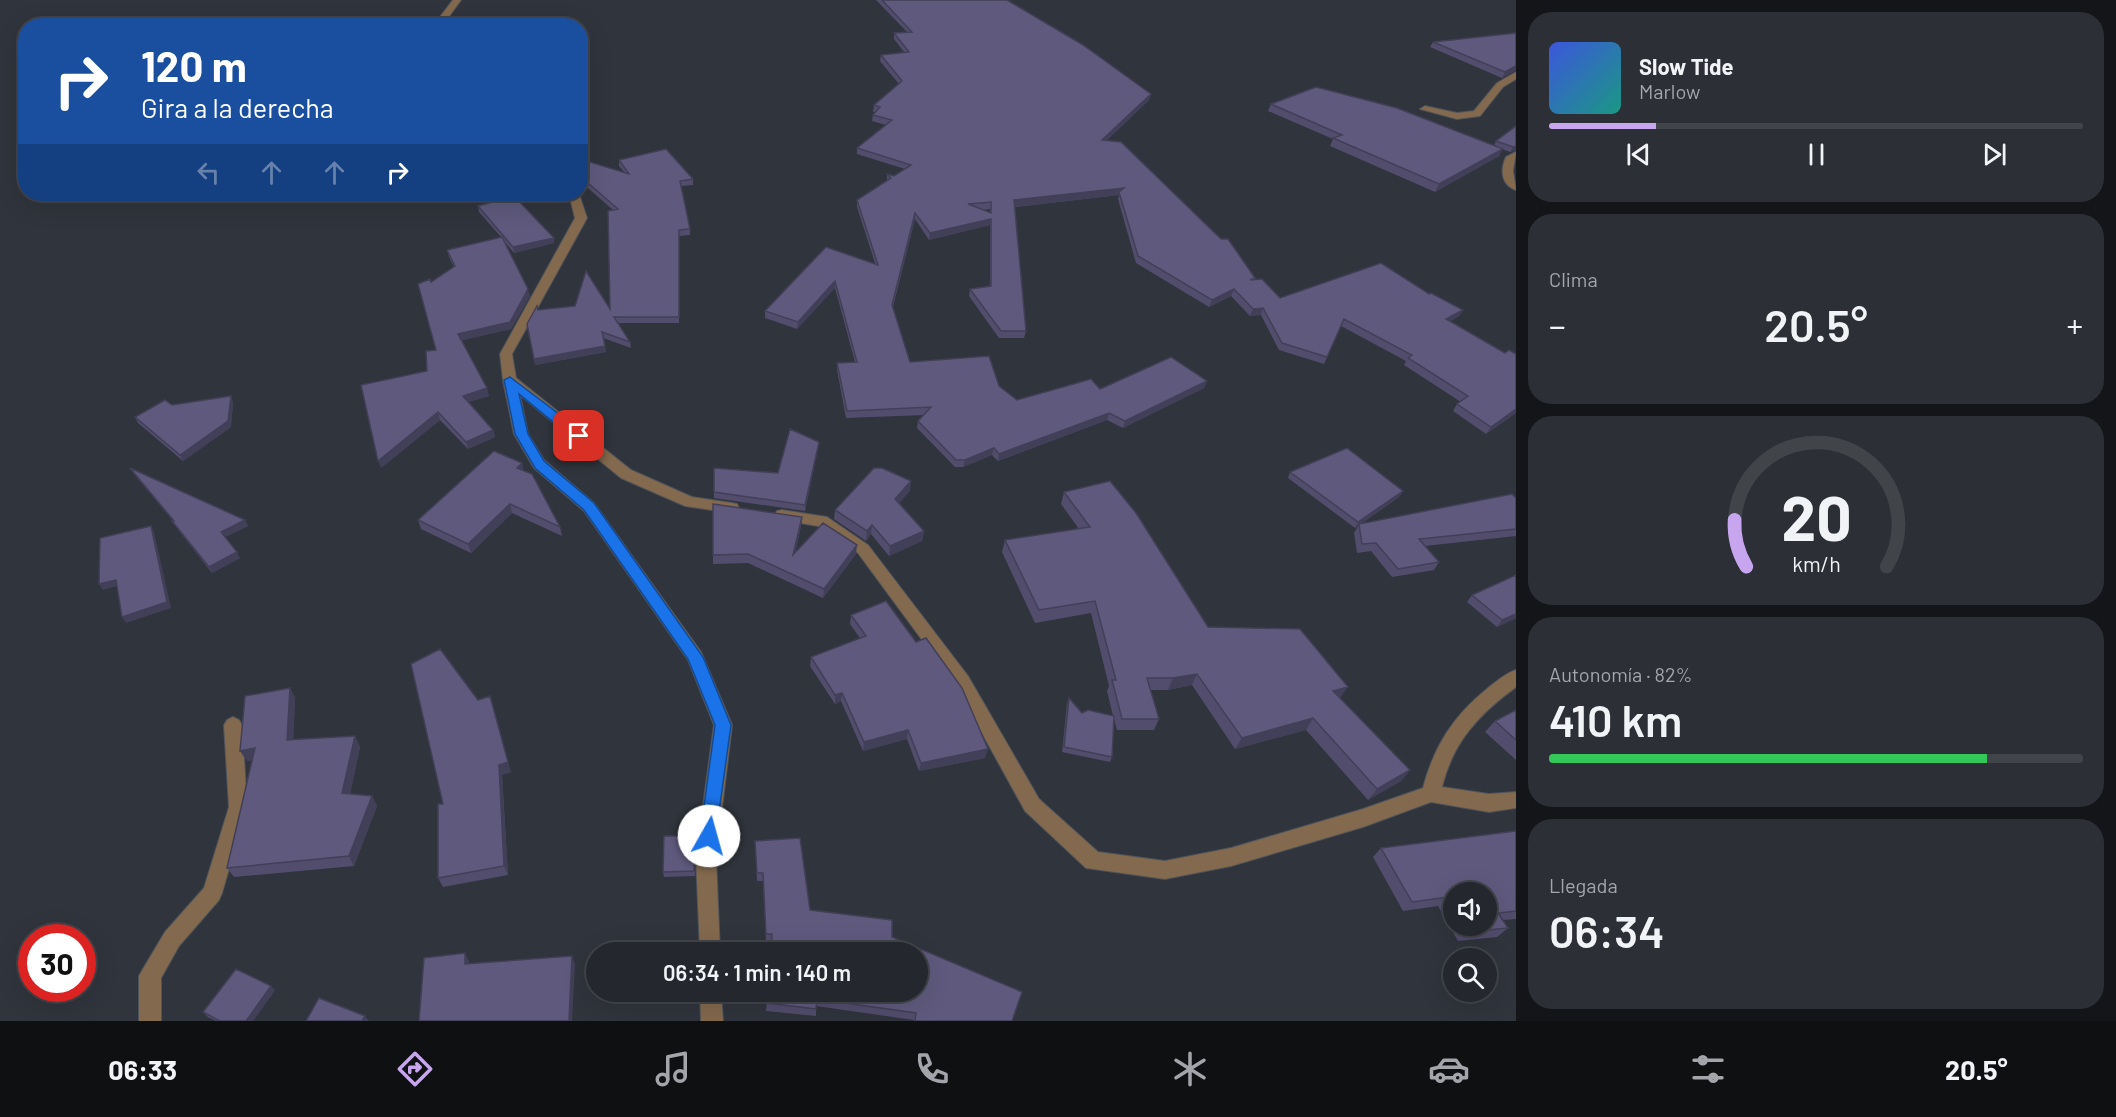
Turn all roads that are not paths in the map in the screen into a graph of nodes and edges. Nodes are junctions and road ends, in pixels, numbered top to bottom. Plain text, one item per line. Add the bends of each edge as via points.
1 (457, 0) edge
2 (444, 18) edge
3 (1516, 75) edge
4 (1425, 109) dead end
5 (1516, 155) edge
6 (1516, 187) edge
7 (576, 201) edge
8 (510, 380) junction
9 (745, 510) edge
10 (767, 513) edge
11 (1516, 677) edge
12 (233, 725) dead end
13 (1431, 794) junction
14 (1516, 800) edge
15 (710, 942) edge
16 (711, 1002) edge
17 (150, 1021) edge
18 (712, 1021) edge

1 - 2 street
3 - 4 street via 1500,85 1477,114 1457,116
5 - 6 street via 1510,159 1506,172
7 - 8 street via 581,218 506,354
8 - 9 street via 626,474 690,502
8 - 15 street via 521,434 539,464 589,507 695,657 723,725 706,858
10 - 13 street via 822,521 863,549 962,681 1032,805 1093,861 1165,870 1253,850
11 - 13 street via 1462,721 1436,770
12 - 17 street via 238,807 212,893 172,939 150,976
13 - 14 street via 1489,803
16 - 18 street

